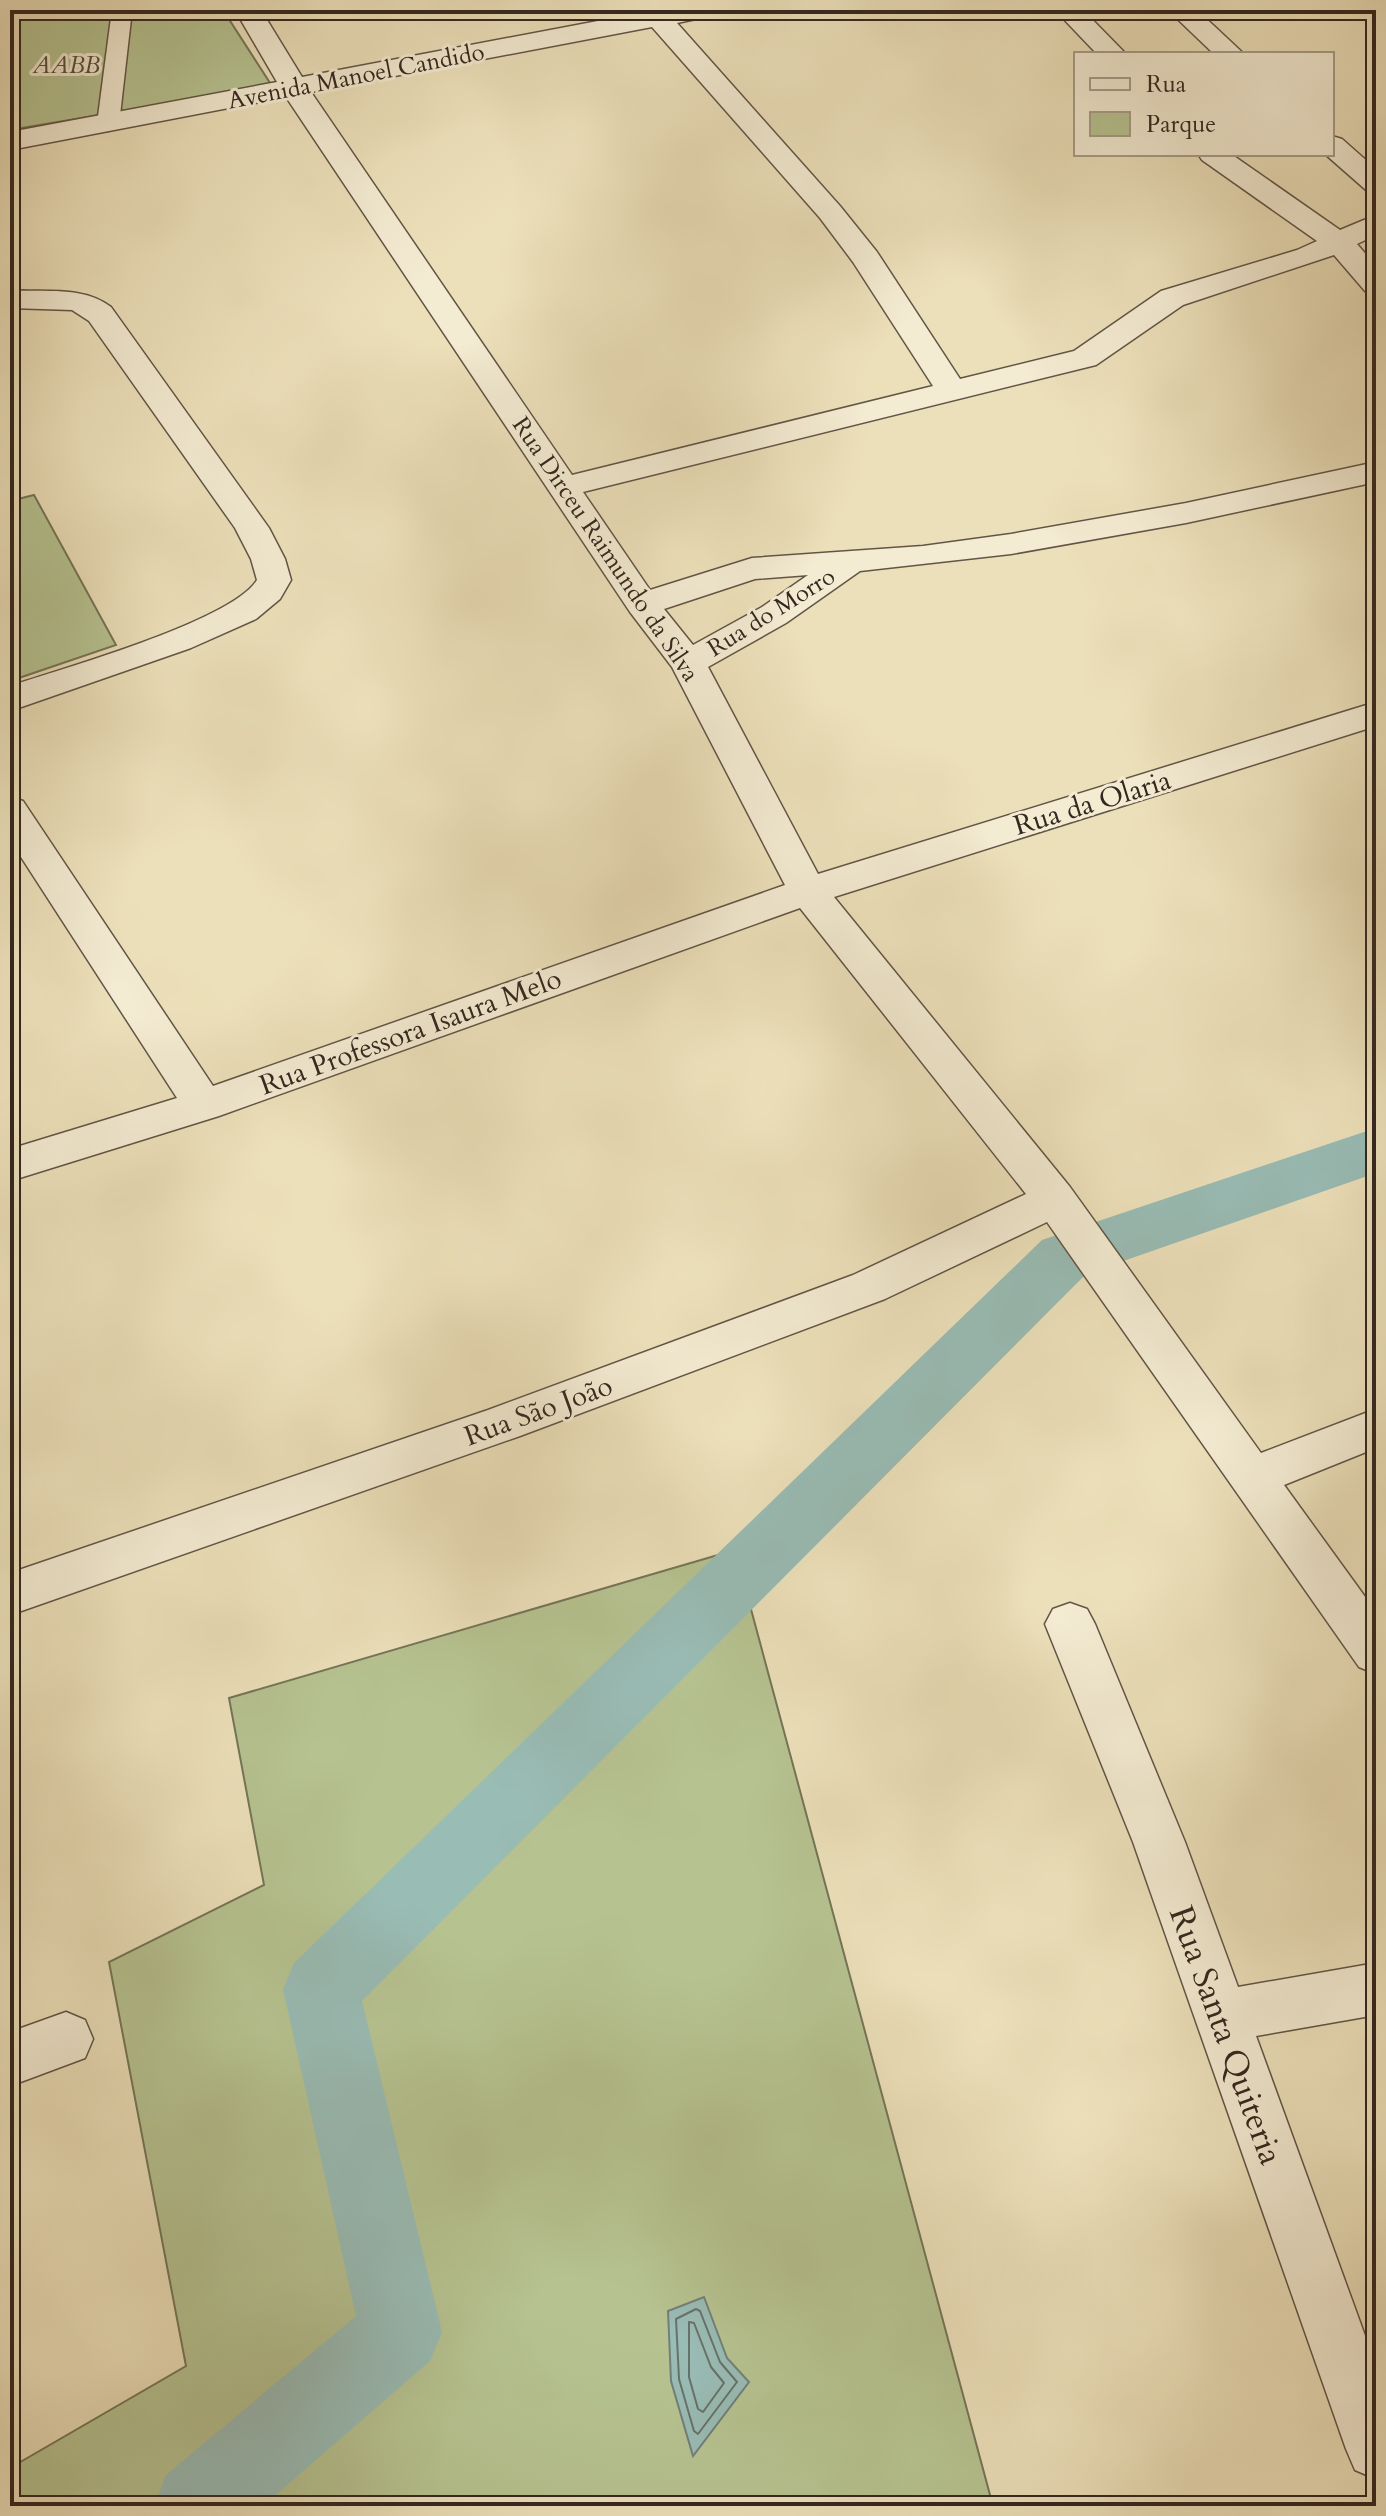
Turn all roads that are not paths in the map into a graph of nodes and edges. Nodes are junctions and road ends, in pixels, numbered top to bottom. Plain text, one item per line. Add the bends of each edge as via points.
1 (122, 10) edge
2 (248, 10) edge
3 (701, 10) edge
4 (1068, 10) edge
5 (1181, 10) edge
6 (654, 14) edge
7 (1110, 52) edge
8 (1228, 52) edge
9 (294, 88) junction
10 (108, 124) junction
11 (10, 141) edge
12 (1334, 147) edge
13 (1215, 156) edge
14 (1376, 184) edge
15 (1376, 224) edge
16 (1340, 243) junction
17 (1376, 285) edge
18 (10, 299) edge
19 (952, 391) junction
20 (1376, 472) edge
21 (564, 487) junction
22 (854, 560) junction
23 (642, 604) junction
24 (688, 663) junction
25 (10, 699) edge
26 (1376, 714) edge
27 (10, 810) edge
28 (808, 891) junction
29 (204, 1105) junction
30 (10, 1165) edge
31 (1055, 1199) junction
32 (1376, 1428) edge
33 (1252, 1477) junction
34 (10, 1594) edge
35 (1070, 1624) dead end
36 (1376, 1652) edge
37 (1376, 1989) edge
38 (1220, 2016) junction
39 (66, 2039) dead end
40 (10, 2059) edge
41 (1376, 2449) edge

1 - 10 lane
2 - 9 street, Rua Dirceu Raimundo da Silva
3 - 6 street, Avenida Manoel Candido
4 - 7 street
5 - 8 street
6 - 9 street, Avenida Manoel Candido
6 - 19 street via 830,212
9 - 10 street, Avenida Manoel Candido
9 - 21 street, Rua Dirceu Raimundo da Silva
10 - 11 street, Avenida Manoel Candido
12 - 14 street
13 - 16 street
15 - 16 street
16 - 17 street
16 - 19 street via 1172,298 1085,358
18 - 25 street via 79,299 100,314 252,528 274,580 244,611
19 - 21 street
20 - 22 street via 1011,544
21 - 23 street, Rua Dirceu Raimundo da Silva
22 - 23 street via 752,569
22 - 24 street, Rua do Morro via 774,615
23 - 24 street, Rua Dirceu Raimundo da Silva
24 - 28 street, Rua Dirceu Raimundo da Silva
26 - 28 street, Rua da Olaria
27 - 29 street
28 - 29 street, Rua Professora Isaura Melo
28 - 31 street, Rua Dirceu Raimundo da Silva
29 - 30 street, Rua Professora Isaura Melo
31 - 33 street, Rua Dirceu Raimundo da Silva
31 - 34 street, Rua São João via 869,1287 504,1423
32 - 33 street
33 - 36 street, Rua Dirceu Raimundo da Silva
35 - 38 street, Rua Santa Quiteria via 1159,1842
37 - 38 street
38 - 41 street, Rua Santa Quiteria
39 - 40 street

